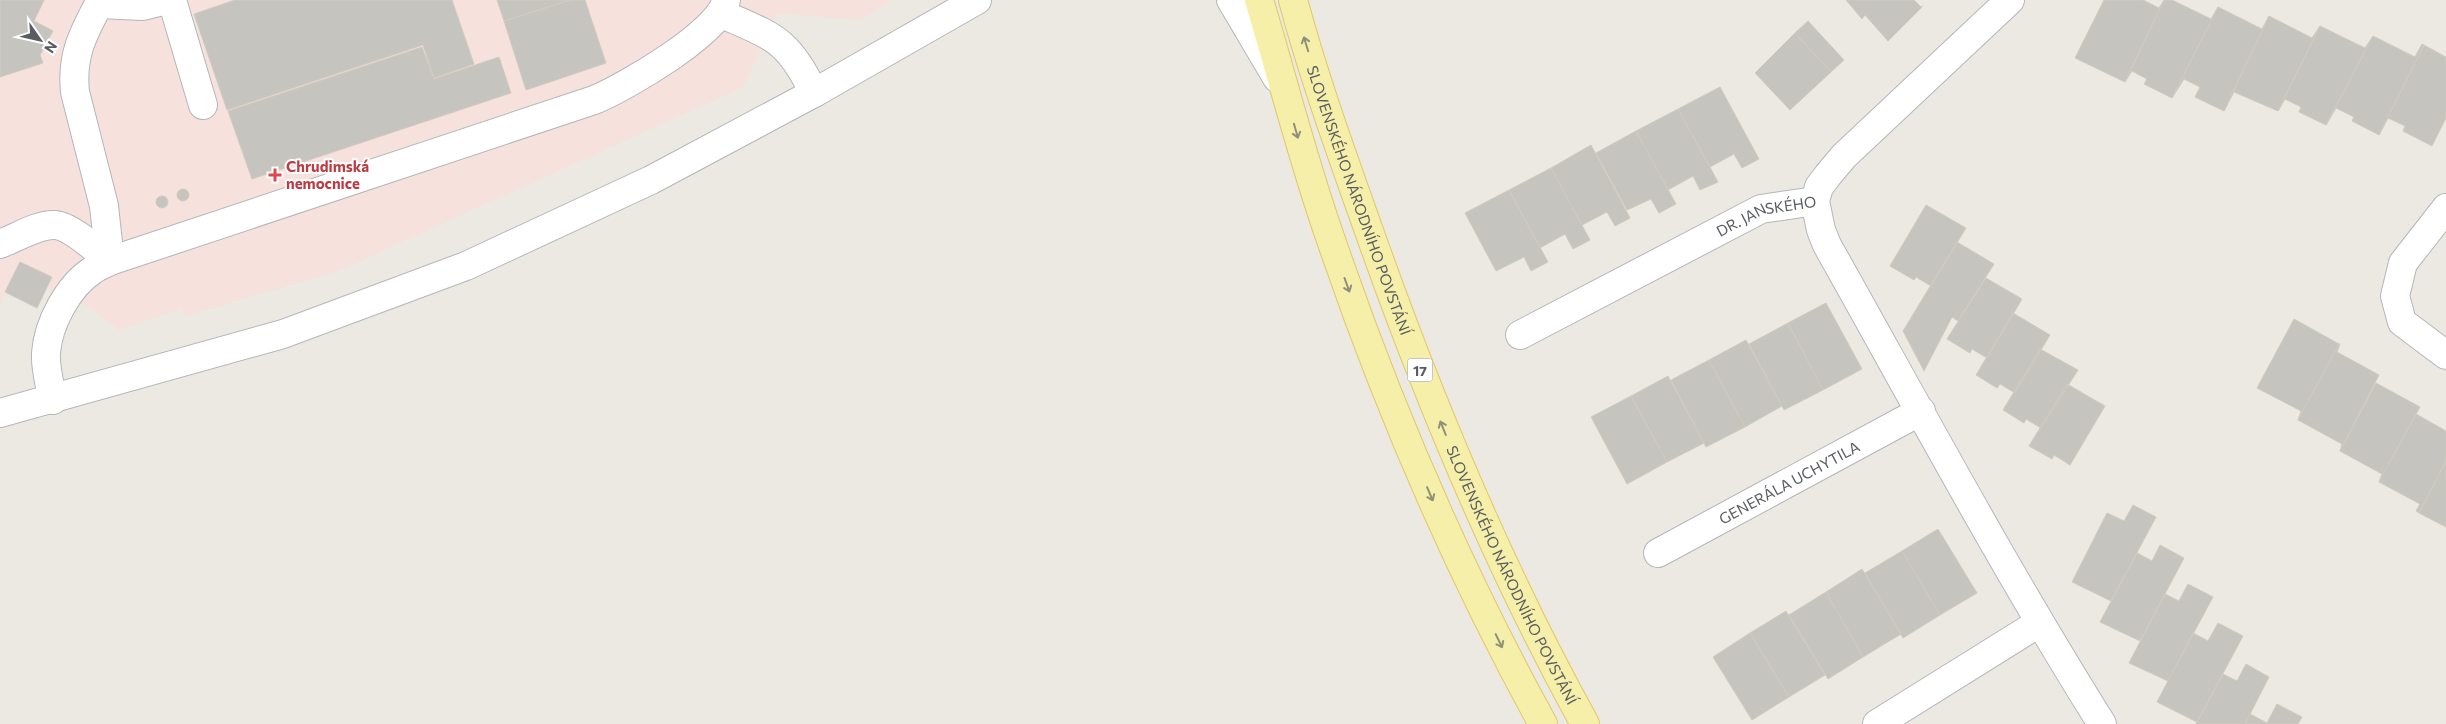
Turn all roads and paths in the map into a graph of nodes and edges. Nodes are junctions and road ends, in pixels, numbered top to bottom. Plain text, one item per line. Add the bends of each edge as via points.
1 (167, 0) edge
2 (172, 0) edge
3 (1231, 0) edge
4 (1258, 0) edge
5 (1293, 0) edge
6 (2010, 0) edge
7 (100, 2) edge
8 (970, 2) edge
9 (724, 7) edge
10 (1284, 89) junction
11 (814, 93) junction
12 (203, 105) dead end
13 (1815, 201) junction
14 (2446, 208) edge
15 (0, 244) edge
16 (110, 261) junction
17 (1520, 335) dead end
18 (2446, 355) edge
19 (53, 400) junction
20 (1920, 411) junction
21 (0, 413) edge
22 (1658, 553) dead end
23 (2039, 623) junction
24 (1543, 724) edge
25 (1586, 724) edge
26 (1877, 724) edge
27 (2102, 724) edge

1 - 7 street via 143,6
2 - 12 street
3 - 10 street
4 - 10 main road
25 -> 5 main road, SLOVENSKÉHO NÁRODNÍHO POVSTÁNÍ / 17 via 1501,558 1415,359 1326,110
6 - 13 street, DR. JANSKÉHO via 1844,156 1820,187
7 - 16 street via 80,43 73,74 104,206
8 - 11 street
9 - 11 street via 778,40 802,69
9 - 16 street via 708,28 635,81 594,100
10 -> 24 main road via 1331,240 1390,401 1437,512
11 - 19 street via 651,180 466,266 283,334
13 - 17 street, DR. JANSKÉHO via 1761,209
13 - 20 street via 1827,245
14 - 18 street via 2403,263 2395,296 2402,322
15 - 16 street via 39,228 56,225 70,231
16 - 19 street via 92,270 74,287 60,309 50,334 47,362
19 - 21 street
20 - 22 street, GENERÁLA UCHYTILA
20 - 23 street
23 - 26 street
23 - 27 street

